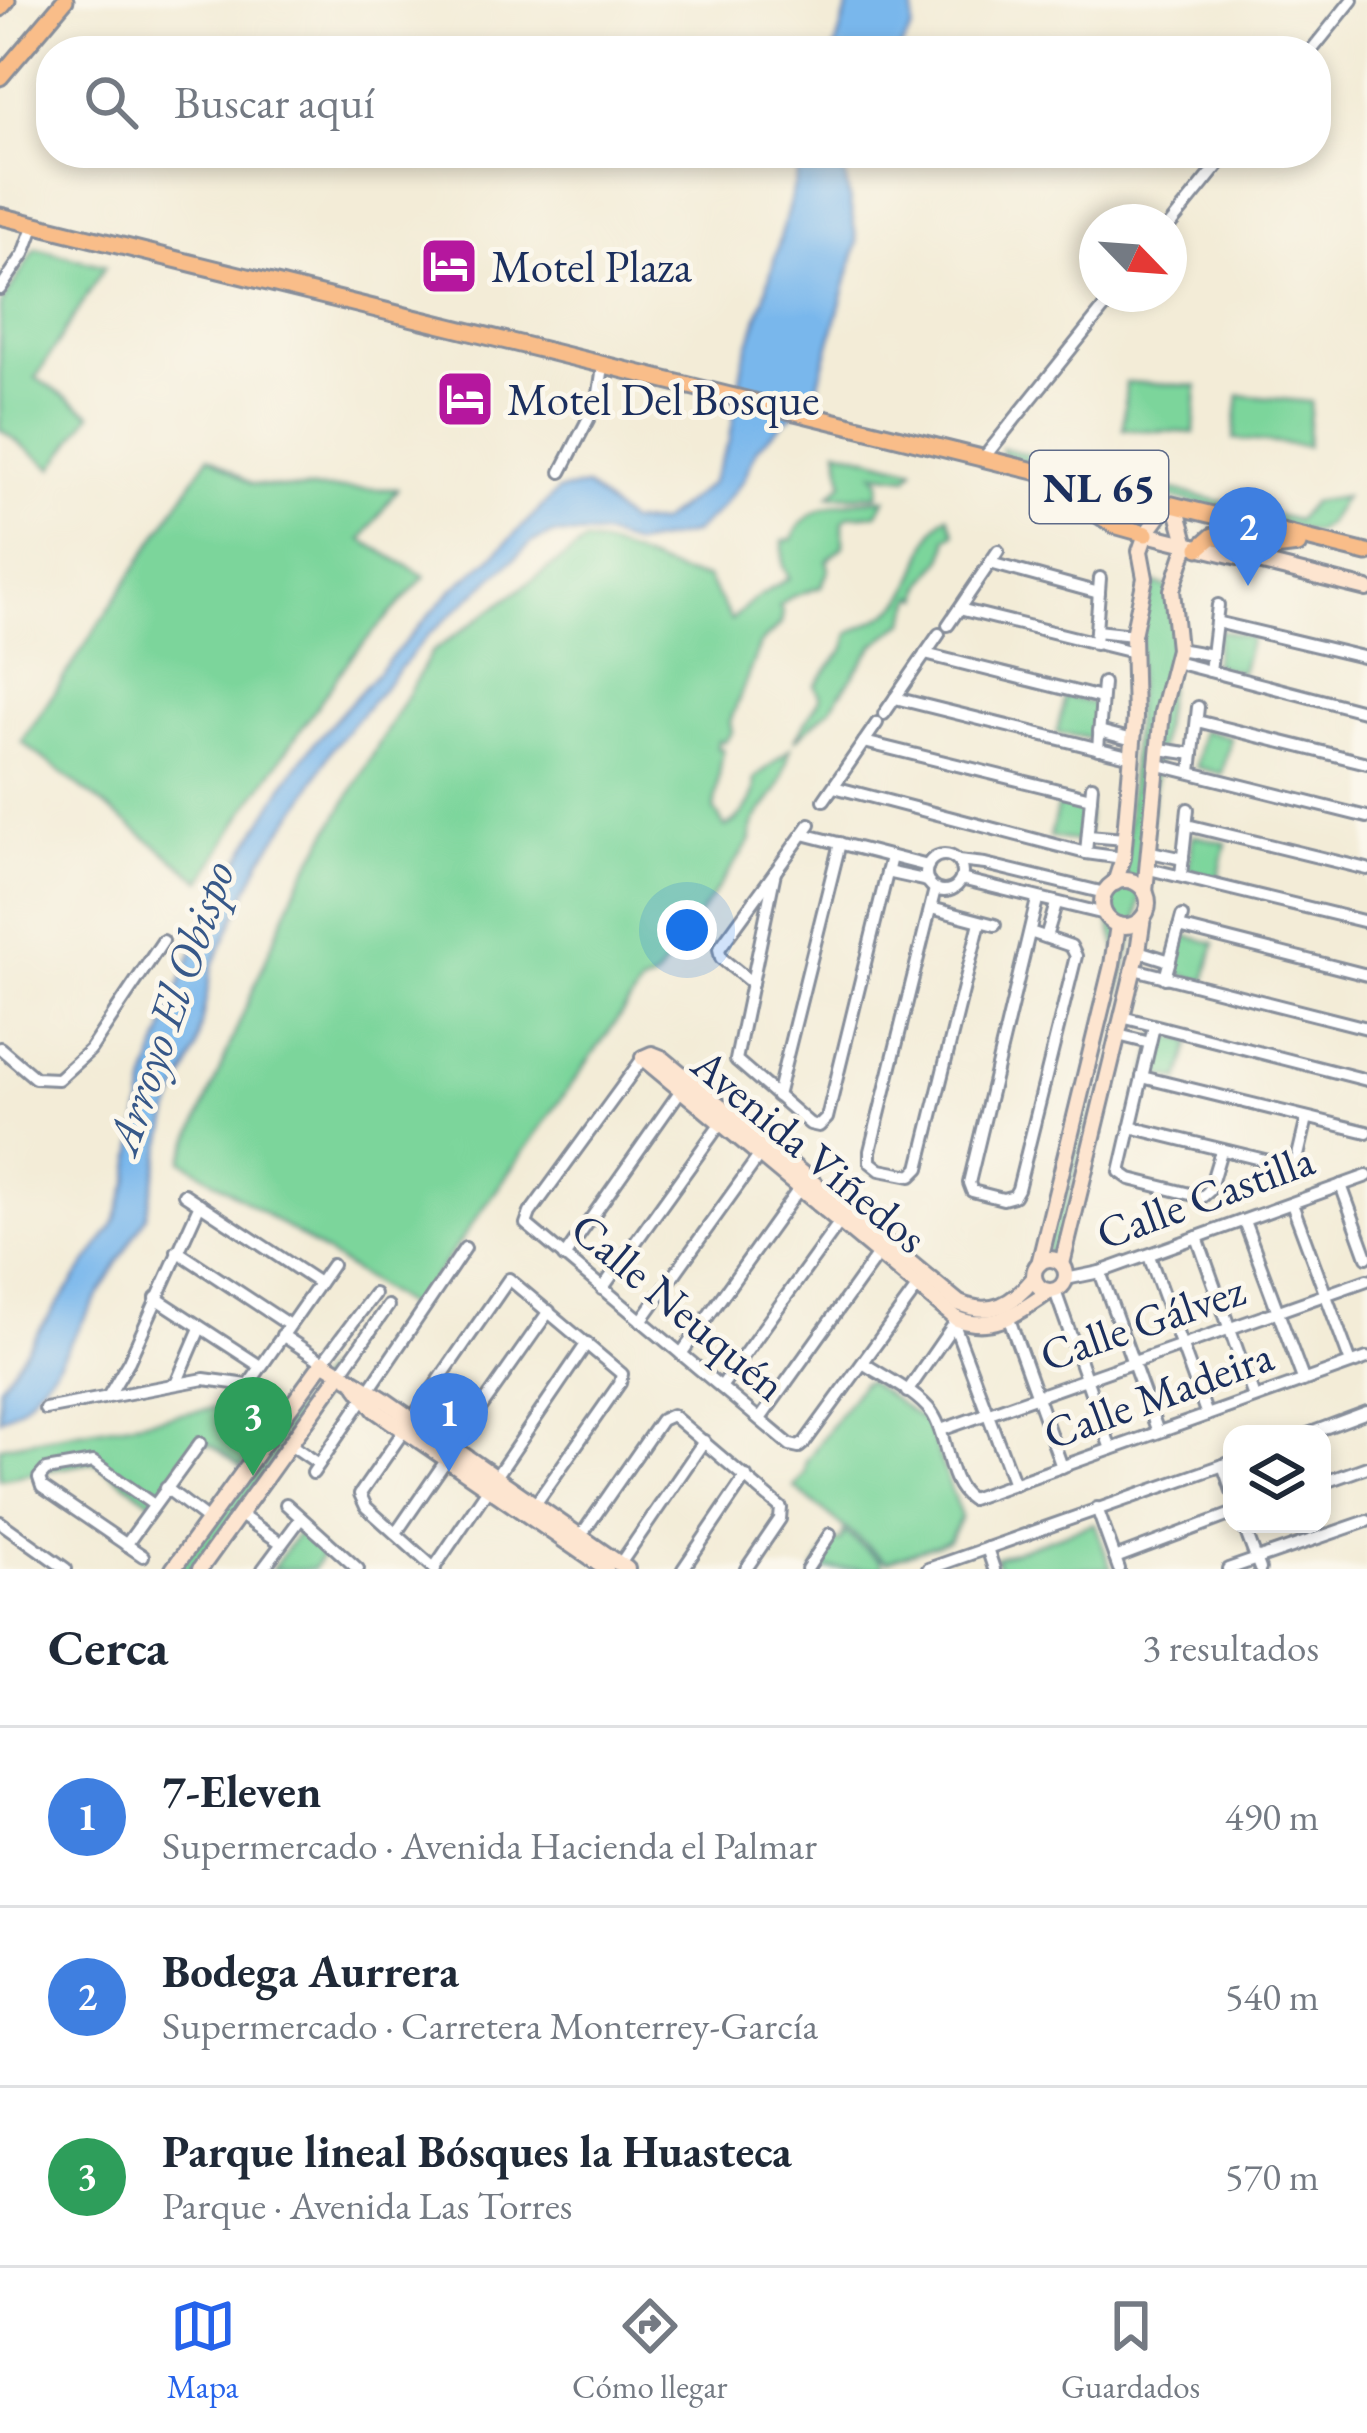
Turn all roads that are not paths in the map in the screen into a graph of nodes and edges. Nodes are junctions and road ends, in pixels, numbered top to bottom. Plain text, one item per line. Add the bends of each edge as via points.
1 (7, 0) edge
2 (65, 0) edge
3 (1352, 0) edge
4 (0, 8) edge
5 (1323, 36) edge
6 (0, 76) edge
7 (1216, 168) edge
8 (1187, 204) edge
9 (0, 215) edge
10 (0, 226) edge
11 (34, 228) junction
12 (0, 290) edge
13 (1100, 312) edge
14 (602, 373) junction
15 (728, 400) junction
16 (981, 460) junction
17 (561, 472) dead end
18 (1055, 486) junction
19 (1171, 510) junction
20 (1146, 534) junction
21 (1298, 544) junction
22 (1193, 546) junction
23 (998, 551) dead end
24 (1367, 553) edge
25 (1367, 562) edge
26 (990, 563) junction
27 (1144, 570) junction
28 (1178, 573) junction
29 (1100, 578) dead end
30 (1367, 589) edge
31 (1099, 592) junction
32 (1218, 605) dead end
33 (959, 609) junction
34 (1216, 622) junction
35 (1132, 635) junction
36 (1095, 637) junction
37 (1133, 652) junction
38 (925, 655) junction
39 (1212, 655) junction
40 (1176, 656) junction
41 (1367, 658) edge
42 (1210, 671) junction
43 (1102, 683) dead end
44 (895, 698) junction
45 (1101, 698) junction
46 (1198, 707) dead end
47 (1367, 712) edge
48 (1197, 721) junction
49 (1099, 731) junction
50 (1126, 738) junction
51 (864, 742) junction
52 (1098, 749) junction
53 (1193, 754) junction
54 (1125, 756) junction
55 (1159, 757) junction
56 (1367, 763) edge
57 (1191, 772) junction
58 (834, 787) junction
59 (1129, 794) junction
60 (1156, 795) junction
61 (824, 800) dead end
62 (1189, 809) dead end
63 (1367, 817) edge
64 (1187, 825) junction
65 (1088, 836) junction
66 (1125, 839) junction
67 (840, 843) junction
68 (1151, 852) junction
69 (1086, 853) junction
70 (891, 857) junction
71 (1123, 858) junction
72 (1183, 859) junction
73 (958, 861) junction
74 (928, 866) junction
75 (1149, 869) junction
76 (1367, 869) edge
77 (775, 872) junction
78 (887, 872) junction
79 (1023, 872) junction
80 (1181, 875) junction
81 (961, 879) junction
82 (936, 887) junction
83 (1110, 888) junction
84 (1145, 892) junction
85 (1018, 894) junction
86 (1037, 900) junction
87 (1056, 904) junction
88 (936, 910) junction
89 (1105, 914) junction
90 (1143, 917) junction
91 (980, 922) junction
92 (1367, 922) edge
93 (1118, 925) junction
94 (995, 926) dead end
95 (1030, 932) junction
96 (1046, 937) junction
97 (163, 941) dead end
98 (1138, 951) junction
99 (1170, 961) junction
100 (1134, 969) junction
101 (1367, 975) edge
102 (1166, 978) junction
103 (752, 983) junction
104 (1122, 1017) junction
105 (1154, 1026) junction
106 (1367, 1028) edge
107 (1118, 1035) junction
108 (1150, 1043) junction
109 (0, 1048) edge
110 (643, 1058) junction
111 (1085, 1076) junction
112 (1142, 1077) junction
113 (1367, 1080) edge
114 (1106, 1083) junction
115 (681, 1090) junction
116 (777, 1096) junction
117 (1307, 1118) junction
118 (721, 1124) junction
119 (1130, 1127) junction
120 (1367, 1132) edge
121 (1221, 1151) junction
122 (759, 1156) junction
123 (1064, 1159) junction
124 (1086, 1162) junction
125 (1367, 1176) edge
126 (802, 1184) junction
127 (1341, 1185) junction
128 (184, 1194) dead end
129 (200, 1204) junction
130 (1292, 1204) junction
131 (1244, 1221) junction
132 (839, 1223) junction
133 (1197, 1237) junction
134 (465, 1249) dead end
135 (177, 1251) junction
136 (878, 1254) junction
137 (1149, 1256) junction
138 (564, 1257) junction
139 (1367, 1257) edge
140 (332, 1265) dead end
141 (1036, 1271) junction
142 (1100, 1272) junction
143 (1367, 1280) edge
144 (319, 1282) junction
145 (921, 1282) junction
146 (1058, 1282) junction
147 (602, 1289) junction
148 (374, 1294) dead end
149 (1325, 1294) junction
150 (156, 1298) junction
151 (388, 1306) dead end
152 (549, 1311) junction
153 (1278, 1312) junction
154 (1009, 1318) junction
155 (641, 1321) junction
156 (956, 1322) junction
157 (200, 1328) junction
158 (1230, 1328) junction
159 (285, 1330) junction
160 (586, 1343) junction
161 (1183, 1345) junction
162 (681, 1354) junction
163 (1367, 1358) edge
164 (323, 1362) junction
165 (862, 1363) junction
166 (1134, 1364) junction
167 (1352, 1364) junction
168 (260, 1366) junction
169 (340, 1374) junction
170 (1303, 1379) junction
171 (1085, 1380) junction
172 (176, 1384) junction
173 (248, 1385) junction
174 (721, 1388) junction
175 (363, 1392) junction
176 (907, 1392) junction
177 (109, 1395) junction
178 (240, 1397) dead end
179 (1036, 1397) junction
180 (1254, 1397) junction
181 (45, 1408) dead end
182 (1367, 1412) edge
183 (988, 1414) junction
184 (1207, 1414) junction
185 (760, 1419) junction
186 (408, 1425) junction
187 (1331, 1425) edge
188 (941, 1430) junction
189 (1158, 1432) junction
190 (704, 1441) junction
191 (200, 1443) dead end
192 (290, 1444) junction
193 (1111, 1449) junction
194 (450, 1454) junction
195 (1223, 1465) edge
196 (1062, 1467) junction
197 (1367, 1467) edge
198 (746, 1476) junction
199 (1331, 1480) edge
200 (493, 1484) junction
201 (1015, 1484) junction
202 (166, 1488) junction
203 (286, 1504) dead end
204 (154, 1505) junction
205 (534, 1506) junction
206 (1097, 1508) junction
207 (239, 1514) junction
208 (301, 1518) junction
209 (1223, 1518) edge
210 (208, 1520) junction
211 (1367, 1521) edge
212 (0, 1522) edge
213 (396, 1533) junction
214 (1246, 1533) edge
215 (830, 1534) dead end
216 (580, 1537) junction
217 (281, 1544) junction
218 (126, 1545) junction
219 (987, 1548) junction
220 (143, 1556) dead end
221 (1117, 1563) edge
222 (48, 1564) edge
223 (1258, 1564) edge
224 (349, 1566) edge
225 (618, 1567) edge
226 (66, 1569) edge
227 (173, 1569) edge
228 (200, 1569) edge
229 (263, 1569) edge
230 (435, 1569) edge
231 (683, 1569) edge
232 (746, 1569) edge
233 (807, 1569) edge
234 (928, 1569) edge
235 (994, 1569) edge
236 (1228, 1569) edge

1 - 4 main road
2 - 6 main road
3 - 5 street
7 - 8 street
9 - 11 main road, NL 65
10 - 11 main road, NL 65
11 - 12 street
11 - 14 main road, NL 65
11 - 15 main road, NL 65
13 - 16 street
14 - 15 main road, NL 65
14 - 17 street via 598,400
15 - 16 main road, NL 65
16 - 18 main road, NL 65
16 - 19 main road, NL 65
18 - 19 main road, NL 65
18 - 20 main road via 1114,525
19 - 20 street
19 - 21 main road, NL 65
19 - 22 street
19 - 24 main road, NL 65
20 - 22 street
20 - 27 street
21 - 22 main road via 1274,548 1213,536
21 - 25 main road, NL 65
22 - 28 street
22 - 30 street
23 - 26 street
26 - 31 street
26 - 33 street
27 - 28 street via 1160,579
27 - 35 street
28 - 40 street
29 - 31 street
31 - 36 street
32 - 34 street
33 - 36 street
33 - 38 street
34 - 39 street
34 - 41 street
35 - 36 street
35 - 37 street
36 - 37 street
37 - 50 street
38 - 44 street
38 - 45 street
39 - 40 street
39 - 42 street
40 - 42 street
40 - 55 street
42 - 47 street
43 - 45 street
44 - 51 street
44 - 52 street
45 - 49 street
46 - 48 street
48 - 53 street
48 - 56 street
49 - 50 street
49 - 52 street
50 - 54 street
51 - 58 street
51 - 65 street via 1091,797
52 - 54 street
53 - 55 street
53 - 57 street
54 - 59 street
55 - 57 street
55 - 60 street
57 - 63 street
58 - 61 street
58 - 69 street
59 - 60 street
59 - 66 street
60 - 68 street
62 - 64 street
64 - 72 street
64 - 76 street
65 - 66 street
65 - 69 street
66 - 71 street
67 - 70 street
67 - 77 street via 806,829
67 - 116 street
68 - 72 street
68 - 75 street
69 - 71 street
70 - 74 street
70 - 78 street
71 - 83 street
72 - 80 street
73 - 74 street via 944,855
73 - 79 street
73 - 81 street
74 - 82 street
75 - 80 street
75 - 84 street
77 - 103 street
77 - 103 street via 719,949
78 - 82 street
78 - 116 street via 827,1118 813,1125
79 - 83 street
79 - 85 street
80 - 92 street
81 - 82 street via 955,888
81 - 85 street
82 - 88 street
83 - 84 street via 1134,882
83 - 89 street
84 - 90 street
85 - 86 street
86 - 87 street
86 - 95 street
87 - 89 street
87 - 96 street
88 - 91 street
88 - 91 street via 870,1151 880,1170 911,1176 919,1168
89 - 93 street
90 - 93 street
90 - 98 street
91 - 94 street
93 - 111 street
95 - 96 street
95 - 96 street via 969,1183 1003,1199 1018,1189 1076,956
97 - 109 street via 90,1050 58,1079 35,1078
98 - 99 street
98 - 100 street
99 - 101 street via 1180,922
99 - 102 street
100 - 102 street
100 - 104 street
102 - 106 street
103 - 116 street via 736,1060
104 - 105 street
104 - 107 street
105 - 108 street
105 - 113 street
107 - 108 street
107 - 114 street
108 - 112 street
110 - 115 street, Avenida Viñedos
110 - 126 street, Avenida Viñedos via 662,1058
110 - 138 street, Calle Neuquén via 526,1221
111 - 114 street
111 - 123 street
112 - 117 street
112 - 119 street
114 - 124 street
115 - 118 street, Avenida Viñedos
115 - 138 street
117 - 120 street
117 - 121 street via 1293,1166
118 - 122 street, Avenida Viñedos
118 - 147 street
119 - 121 street
119 - 121 street via 1120,1169 1130,1179 1205,1196
122 - 126 street, Avenida Viñedos
122 - 155 street
123 - 124 street via 1076,1153
123 - 141 street
124 - 146 street
125 - 127 street, Calle Castilla
126 - 132 street, Avenida Viñedos
126 - 145 street, Avenida Viñedos
126 - 162 street
127 - 130 street, Calle Castilla
127 - 139 street
128 - 129 street
129 - 135 street
129 - 144 street
130 - 131 street, Calle Castilla
130 - 149 street
131 - 133 street, Calle Castilla
131 - 153 street
132 - 136 street, Avenida Viñedos
132 - 174 street
133 - 137 street, Calle Castilla
133 - 158 street
134 - 175 street
135 - 150 street
135 - 159 street
136 - 145 street, Avenida Viñedos
136 - 185 street
137 - 142 street, Calle Castilla
137 - 161 street
138 - 147 street, Calle Neuquén
140 - 144 street
141 - 145 street, Avenida Viñedos via 1014,1299 986,1310
141 - 146 street via 1039,1288
141 - 146 street via 1053,1259
142 - 146 street, Calle Castilla
142 - 166 street
143 - 149 street, Calle Gálvez
144 - 159 street
145 - 156 street, Avenida Viñedos
145 - 165 street
146 - 154 street
146 - 171 street
147 - 155 street, Calle Neuquén
148 - 164 street
149 - 153 street, Calle Gálvez
149 - 167 street
150 - 157 street
150 - 177 street
151 - 169 street
152 - 160 street
152 - 186 street via 509,1279
152 - 194 street
153 - 158 street, Calle Gálvez
153 - 170 street
154 - 156 street
154 - 179 street
155 - 162 street, Calle Neuquén
156 - 176 street
156 - 183 street
157 - 168 street
157 - 172 street
158 - 161 street, Calle Gálvez
158 - 180 street
159 - 164 street
159 - 168 street
160 - 200 street
160 - 205 street via 618,1369 620,1383
161 - 166 street, Calle Gálvez
161 - 184 street
162 - 174 street, Calle Neuquén
163 - 167 street, Calle Madeira
164 - 169 street
164 - 210 street
165 - 176 street
165 - 185 street, Calle Neuquén via 802,1445
166 - 171 street, Calle Gálvez
166 - 189 street
167 - 170 street, Calle Madeira
168 - 173 street
169 - 175 street
169 - 192 street
170 - 180 street, Calle Madeira
171 - 179 street, Calle Gálvez
171 - 193 street
172 - 173 street via 215,1378
172 - 177 street
173 - 178 street
174 - 185 street, Calle Neuquén
175 - 186 street
175 - 192 street via 316,1468
176 - 188 street
177 - 181 street
179 - 183 street, Calle Gálvez
179 - 196 street
180 - 184 street, Calle Madeira
182 - 187 street
183 - 188 street, Calle Gálvez
183 - 201 street
184 - 189 street, Calle Madeira
186 - 194 street
186 - 213 street via 359,1497
188 - 201 street, Calle Madeira via 961,1491 974,1499
189 - 193 street, Calle Madeira
190 - 198 street
190 - 216 street via 666,1416
190 - 225 street
191 - 202 street
192 - 207 street
193 - 196 street, Calle Madeira
194 - 200 street
194 - 213 street
195 - 206 street
196 - 201 street, Calle Madeira
197 - 199 street
198 - 231 street
198 - 232 street via 782,1511
200 - 205 street
200 - 225 street
200 - 230 street
202 - 204 street
202 - 210 street
203 - 208 street
204 - 218 street
204 - 218 street via 88,1462 39,1478
205 - 216 street
206 - 219 street
206 - 221 street
207 - 217 street
207 - 228 street
208 - 217 street
208 - 224 street
209 - 221 street
210 - 227 street
211 - 223 street
212 - 222 street
213 - 230 street
214 - 223 street
215 - 233 street
216 - 225 street
217 - 229 street
218 - 220 street
219 - 234 street
219 - 235 street
222 - 226 street
223 - 236 street

